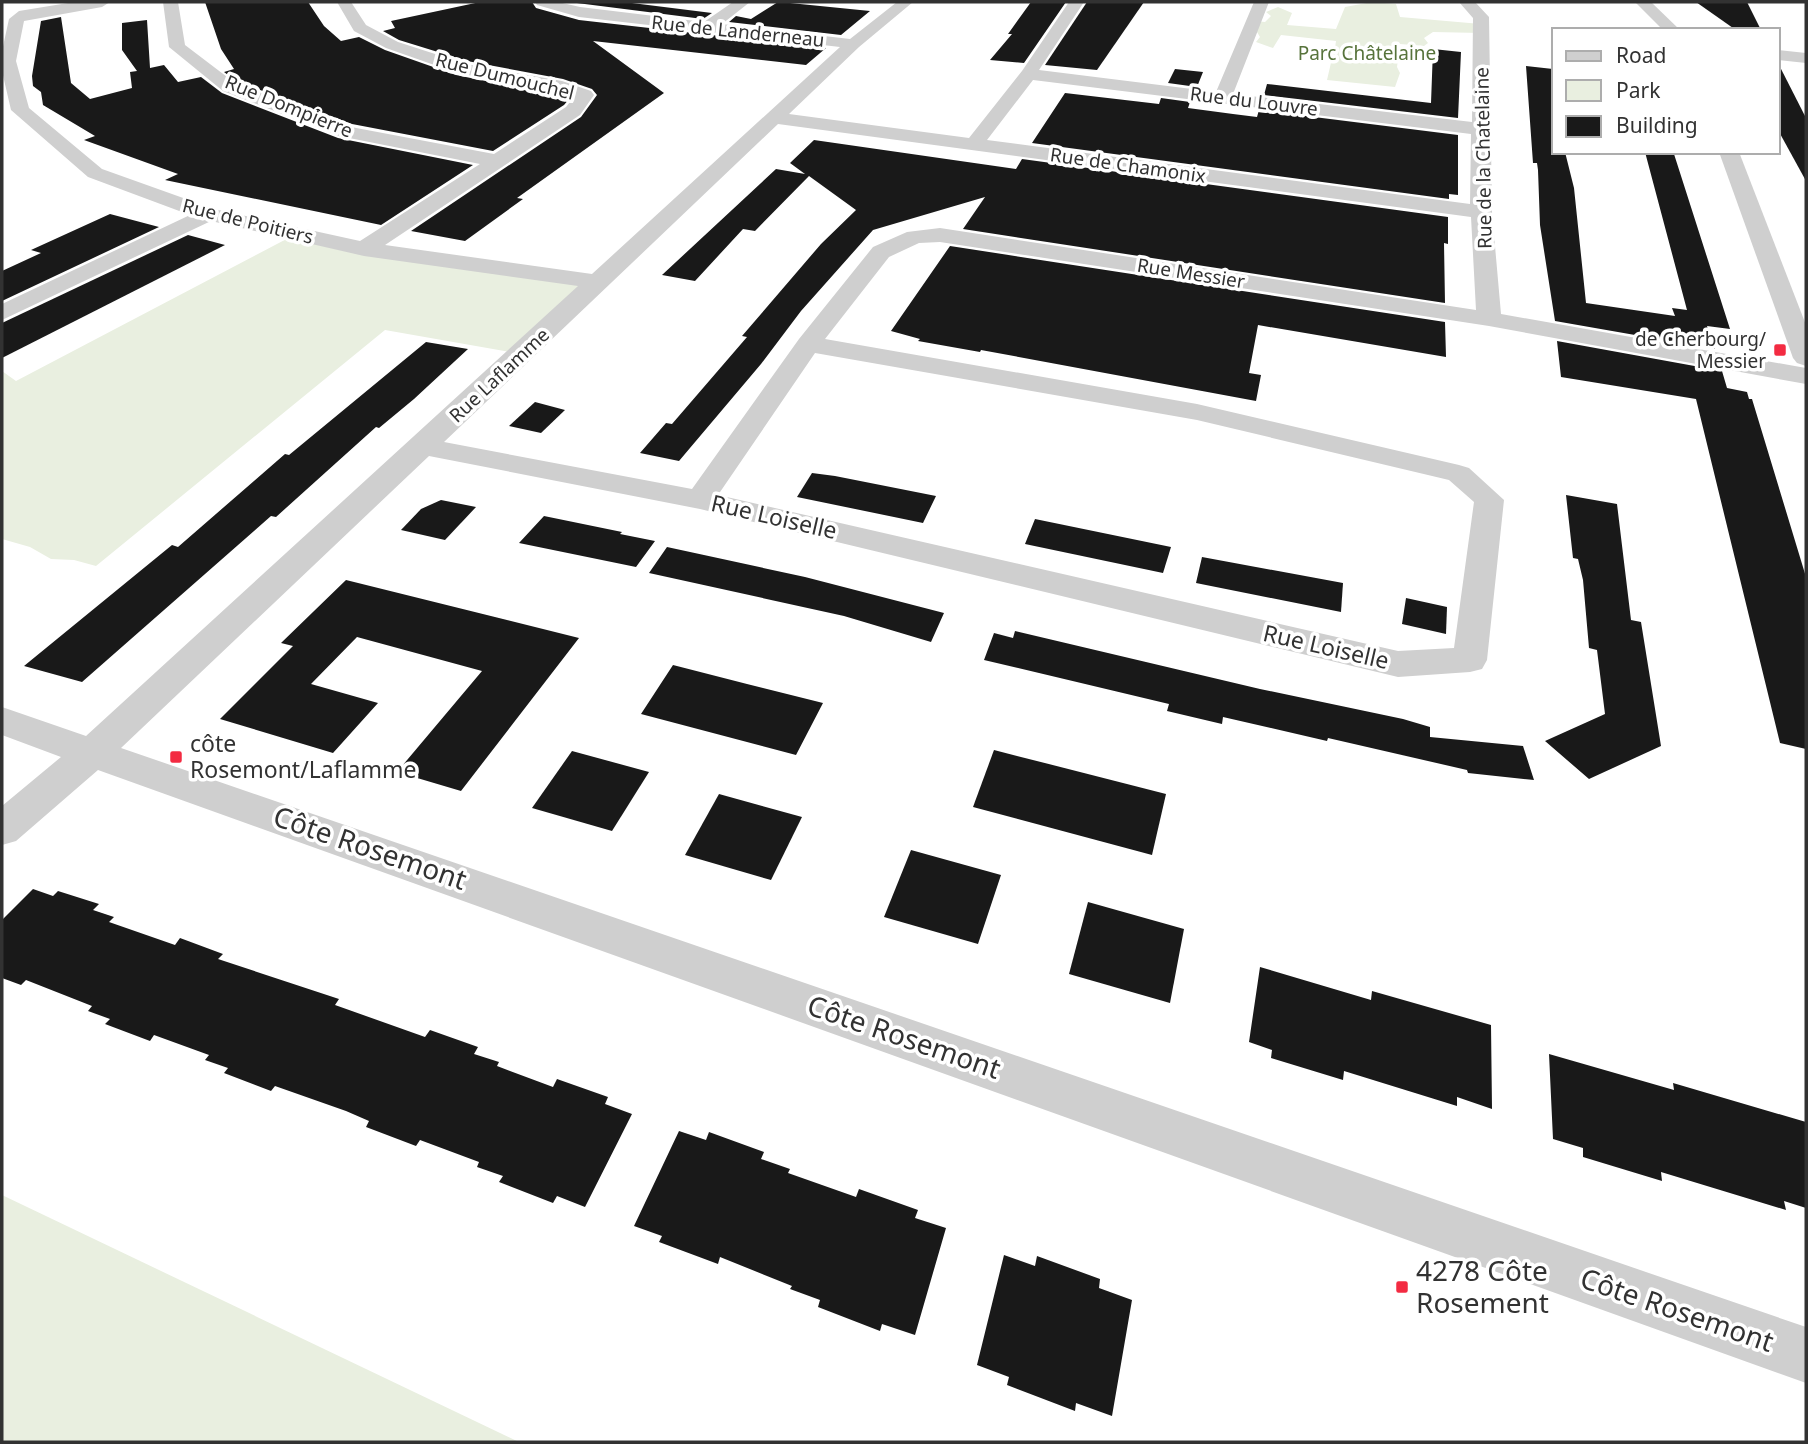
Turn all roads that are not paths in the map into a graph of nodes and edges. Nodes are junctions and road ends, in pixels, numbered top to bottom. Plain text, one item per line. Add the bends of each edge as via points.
1 (102, 2) edge
2 (170, 2) edge
3 (344, 2) edge
4 (542, 2) edge
5 (743, 2) edge
6 (906, 2) edge
7 (1076, 2) edge
8 (1262, 2) edge
9 (1466, 2) edge
10 (1643, 2) edge
11 (1670, 28) edge
12 (704, 29) junction
13 (853, 44) junction
14 (1780, 55) edge
15 (1806, 58) edge
16 (1028, 74) junction
17 (1223, 97) junction
18 (775, 118) junction
19 (1479, 129) junction
20 (974, 144) junction
21 (1730, 154) edge
22 (497, 161) junction
23 (1481, 212) junction
24 (208, 214) junction
25 (364, 249) junction
26 (598, 282) junction
27 (2, 313) edge
28 (1489, 319) junction
29 (808, 344) junction
30 (1806, 358) edge
31 (1806, 376) edge
32 (421, 446) junction
33 (700, 500) junction
34 (2, 721) edge
35 (94, 751) junction
36 (2, 829) edge
37 (1806, 1355) edge

1 - 24 street, Rue de Poitiers via 46,9 17,19 8,61 20,110 95,173
2 - 22 street, Rue Dompierre via 177,47 229,87 346,132
3 - 22 street, Rue Dumouchel via 360,28 392,45 463,69 562,86 585,95 573,111
4 - 12 street, Rue de Landerneau via 579,12
5 - 12 street
6 - 13 street, Rue Laflamme
7 - 16 street
8 - 17 street
9 - 19 street, Rue de la Chatelaine via 1481,17
10 - 11 street
12 - 13 street, Rue de Landerneau
13 - 18 street, Rue Laflamme
14 - 15 street
16 - 17 street, Rue du Louvre
16 - 20 street
17 - 19 street, Rue du Louvre
18 - 20 street, Rue de Chamonix
18 - 26 street, Rue Laflamme
19 - 23 street, Rue de la Chatelaine
20 - 23 street, Rue de Chamonix
21 - 30 street
22 - 25 street, Rue Dumouchel
23 - 28 street, Rue de la Chatelaine
24 - 25 street, Rue de Poitiers
24 - 27 street
25 - 26 street, Rue de Poitiers
26 - 32 street, Rue Laflamme
28 - 29 street, Rue Messier via 940,235 915,237 881,252
28 - 31 street, Rue Messier
29 - 33 street, Rue Messier
29 - 33 street, Rue Loiselle via 1197,412 1459,474 1489,500 1470,660 1398,664
32 - 33 street, Rue Loiselle
32 - 35 street, Rue Laflamme
34 - 35 street, Côte Rosemont
35 - 36 street, Rue Laflamme
35 - 37 street, Côte Rosemont

